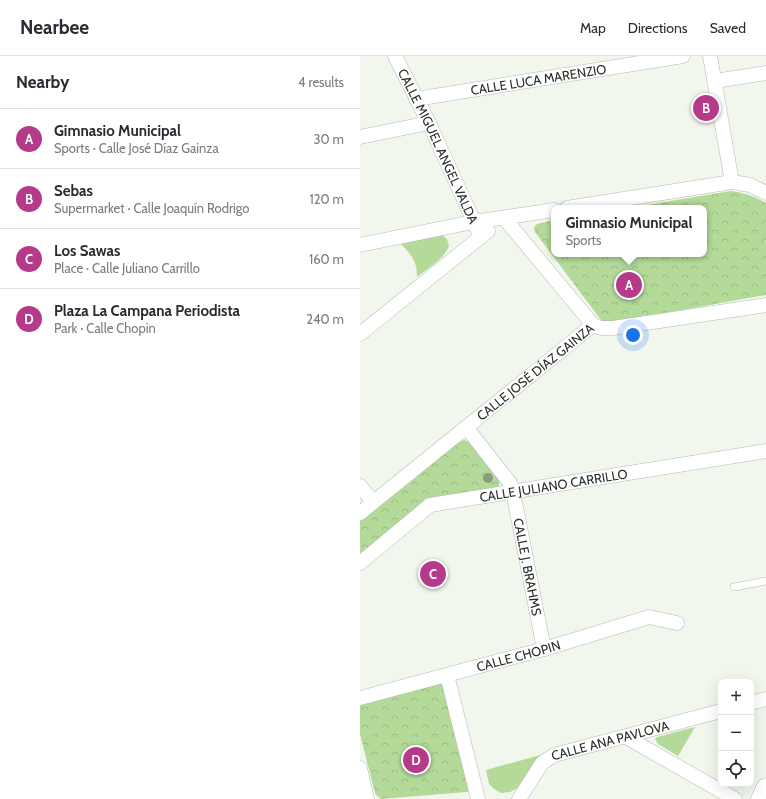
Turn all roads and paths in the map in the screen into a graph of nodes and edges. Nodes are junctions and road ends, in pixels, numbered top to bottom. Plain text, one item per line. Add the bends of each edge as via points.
1 (395, 56) edge
2 (683, 56) edge
3 (710, 56) edge
4 (766, 73) edge
5 (715, 82) junction
6 (416, 99) junction
7 (429, 123) junction
8 (360, 137) edge
9 (732, 182) junction
10 (766, 193) edge
11 (586, 205) edge
12 (551, 210) edge
13 (504, 218) junction
14 (473, 222) junction
15 (481, 237) junction
16 (360, 245) edge
17 (766, 305) edge
18 (594, 325) junction
19 (360, 334) edge
20 (466, 427) junction
21 (766, 451) edge
22 (360, 486) edge
23 (513, 492) junction
24 (373, 502) junction
25 (360, 513) edge
26 (360, 563) edge
27 (766, 581) edge
28 (734, 587) dead end
29 (677, 623) dead end
30 (544, 649) junction
31 (447, 675) junction
32 (360, 698) edge
33 (766, 698) edge
34 (754, 702) edge
35 (718, 712) edge
36 (626, 737) junction
37 (360, 768) edge
38 (766, 785) edge
39 (367, 799) edge
40 (478, 799) edge
41 (519, 799) edge
42 (735, 799) edge
43 (758, 799) edge

1 - 6 street, CALLE MIGUEL ANGEL VALDA
2 - 6 street, CALLE LUCA MARENZIO
3 - 5 street
4 - 5 street
5 - 9 street
6 - 7 street, CALLE MIGUEL ANGEL VALDA
7 - 8 street
7 - 14 street, CALLE MIGUEL ANGEL VALDA
9 - 10 street via 750,185
9 - 11 street
12 - 13 street
13 - 14 street
13 - 15 street
13 - 18 street
14 - 15 street, CALLE MIGUEL ANGEL VALDA
14 - 16 street
15 - 19 street
17 - 18 street, CALLE JOSÉ DÍAZ GAINZA via 613,328
18 - 20 street, CALLE JOSÉ DÍAZ GAINZA
20 - 23 street, CALLE J. BRAHMS via 510,483
20 - 24 street, CALLE JOSÉ DÍAZ GAINZA
21 - 23 street, CALLE JULIANO CARRILLO
22 - 24 street
23 - 26 street, CALLE JULIANO CARRILLO via 430,505
23 - 30 street, CALLE J. BRAHMS
24 - 25 street, CALLE JOSÉ DÍAZ GAINZA
27 - 28 lane
29 - 30 street, CALLE CHOPIN via 649,617
30 - 31 street, CALLE CHOPIN
31 - 32 street, CALLE CHOPIN
31 - 40 street
33 - 34 street
35 - 36 street, CALLE ANA PAVLOVA
36 - 41 street, CALLE ANA PAVLOVA via 554,755 542,763
36 - 42 street
37 - 39 street
38 - 43 street

